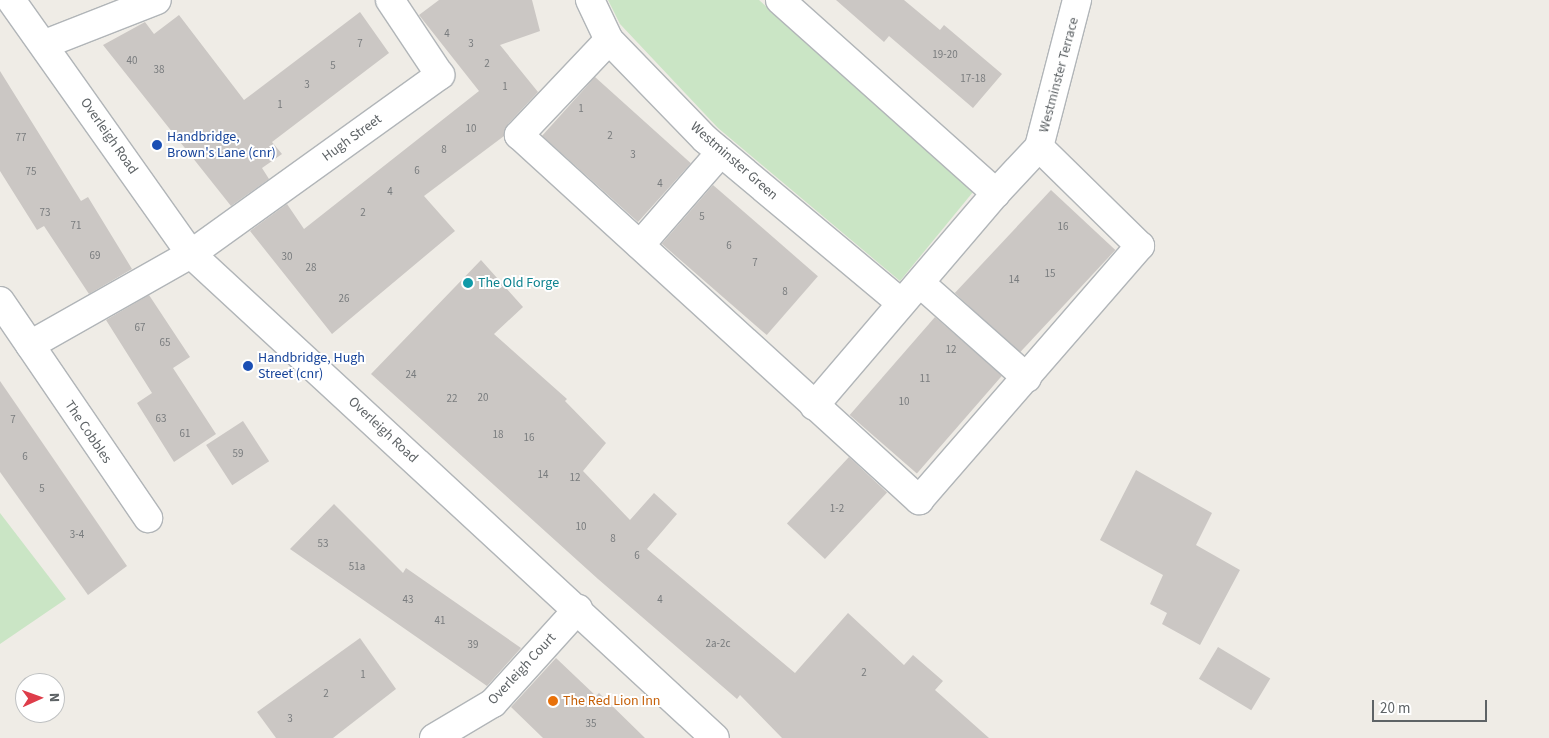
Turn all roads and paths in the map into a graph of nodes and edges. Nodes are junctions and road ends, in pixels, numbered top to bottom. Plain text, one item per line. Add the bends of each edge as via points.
1 (11, 0) edge
2 (157, 0) edge
3 (390, 0) edge
4 (590, 0) edge
5 (781, 0) edge
6 (1077, 0) edge
7 (609, 40) junction
8 (45, 44) junction
9 (1039, 147) junction
10 (721, 152) junction
11 (996, 193) junction
12 (640, 245) junction
13 (191, 254) junction
14 (920, 283) junction
15 (0, 300) edge
16 (901, 303) junction
17 (30, 345) junction
18 (1027, 378) junction
19 (814, 406) junction
20 (148, 518) dead end
21 (578, 609) junction
22 (434, 738) edge
23 (715, 738) edge

1 - 8 street, Overleigh Road
2 - 8 street
3 - 13 street, Hugh Street via 440,75
4 - 7 street, Westminster Green
5 - 11 street
6 - 9 street, Westminster Terrace
7 - 10 street, Westminster Green
7 - 12 street via 519,135
8 - 13 street, Overleigh Road
9 - 11 street, Westminster Terrace
9 - 18 street via 1140,246
10 - 12 street
10 - 16 street, Westminster Green
11 - 14 street
12 - 19 street
13 - 17 street
13 - 21 street, Overleigh Road
14 - 16 street
14 - 18 street
15 - 17 street, The Cobbles
16 - 19 street
17 - 20 street, The Cobbles
18 - 19 street via 919,500
21 - 22 street, Overleigh Court via 493,703
21 - 23 street, Overleigh Road

